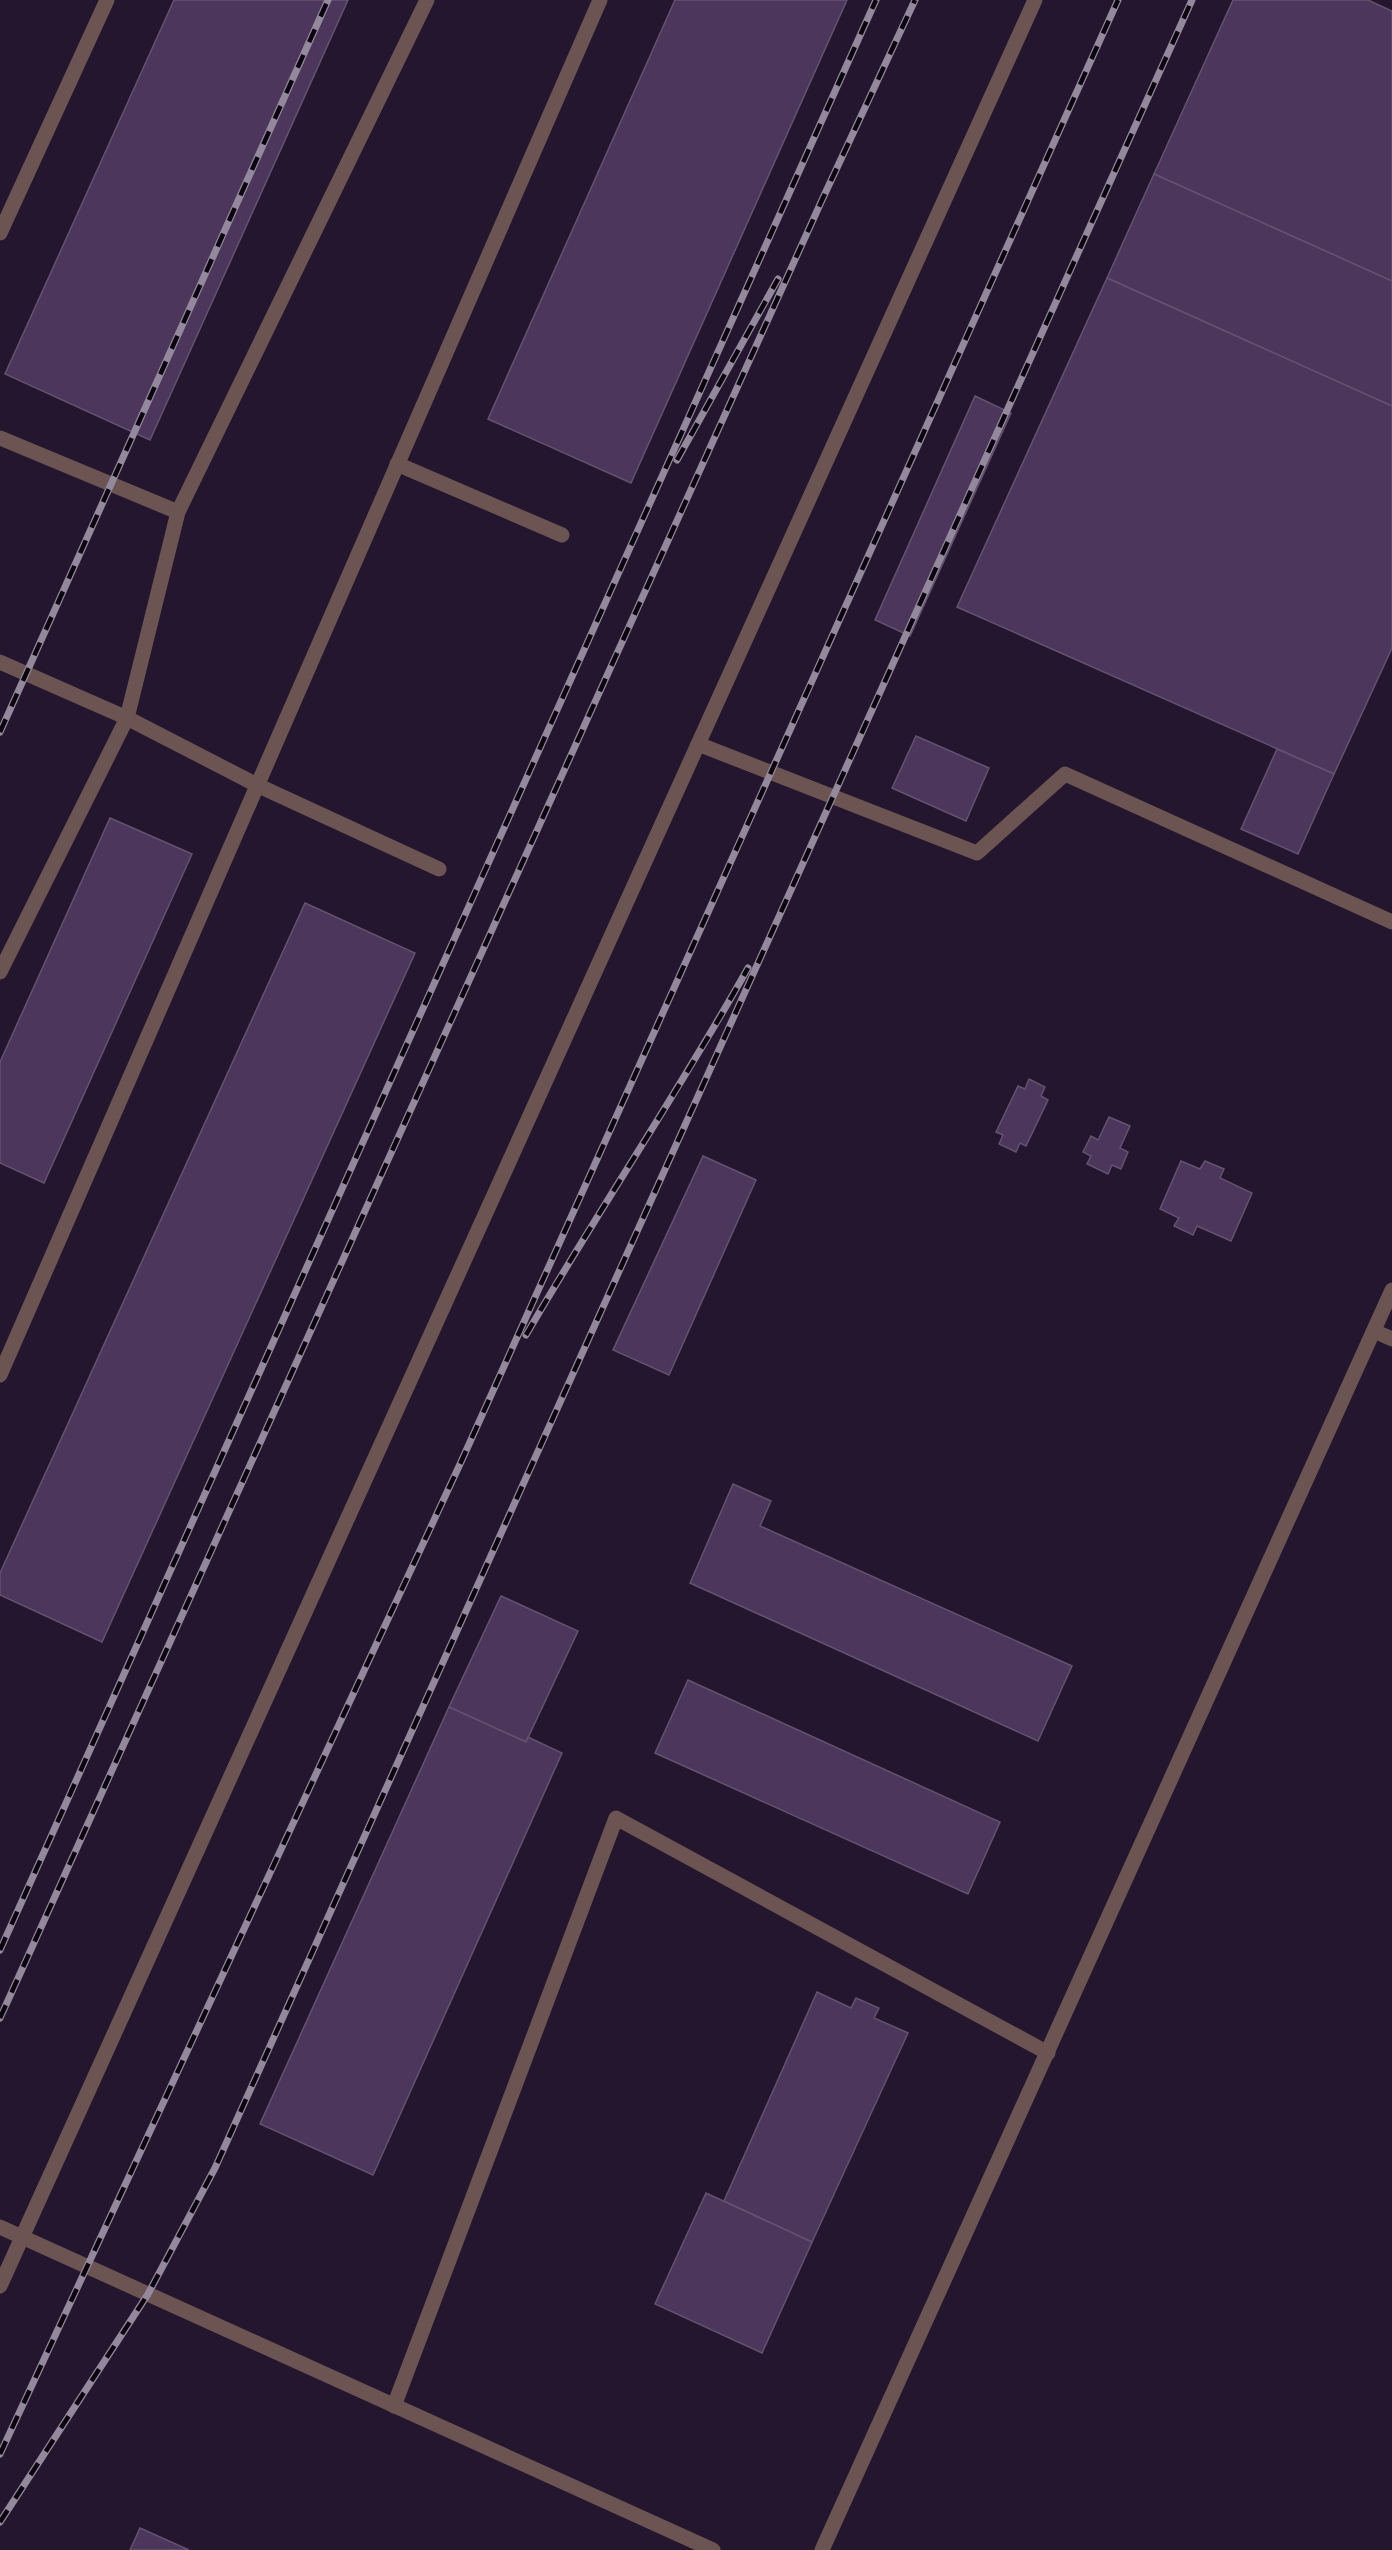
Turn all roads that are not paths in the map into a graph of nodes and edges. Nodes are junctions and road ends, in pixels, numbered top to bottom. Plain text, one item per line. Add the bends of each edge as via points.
1 (107, 0) edge
2 (428, 0) edge
3 (600, 0) edge
4 (1035, 0) edge
5 (0, 233) edge
6 (0, 438) edge
7 (397, 464) junction
8 (178, 512) junction
9 (562, 535) dead end
10 (0, 662) edge
11 (127, 718) junction
12 (698, 744) junction
13 (257, 785) junction
14 (439, 868) dead end
15 (1392, 921) edge
16 (0, 972) edge
17 (1392, 1290) edge
18 (1374, 1331) junction
19 (1392, 1339) edge
20 (0, 1375) edge
21 (1048, 2053) junction
22 (0, 2227) edge
23 (22, 2238) junction
24 (0, 2286) edge
25 (394, 2406) junction
26 (713, 2550) edge
27 (822, 2550) edge

1 - 5 lane
2 - 8 lane
3 - 7 lane
4 - 12 lane
6 - 8 lane
7 - 9 lane
7 - 13 lane
8 - 11 lane
10 - 11 lane
11 - 13 lane
11 - 16 lane
12 - 15 lane via 977,853 1065,774
12 - 23 lane
13 - 14 lane
13 - 20 lane
17 - 18 lane
18 - 19 lane
18 - 21 lane
21 - 25 lane via 616,1818
21 - 27 lane
22 - 23 lane
23 - 24 lane
23 - 25 lane
25 - 26 lane

